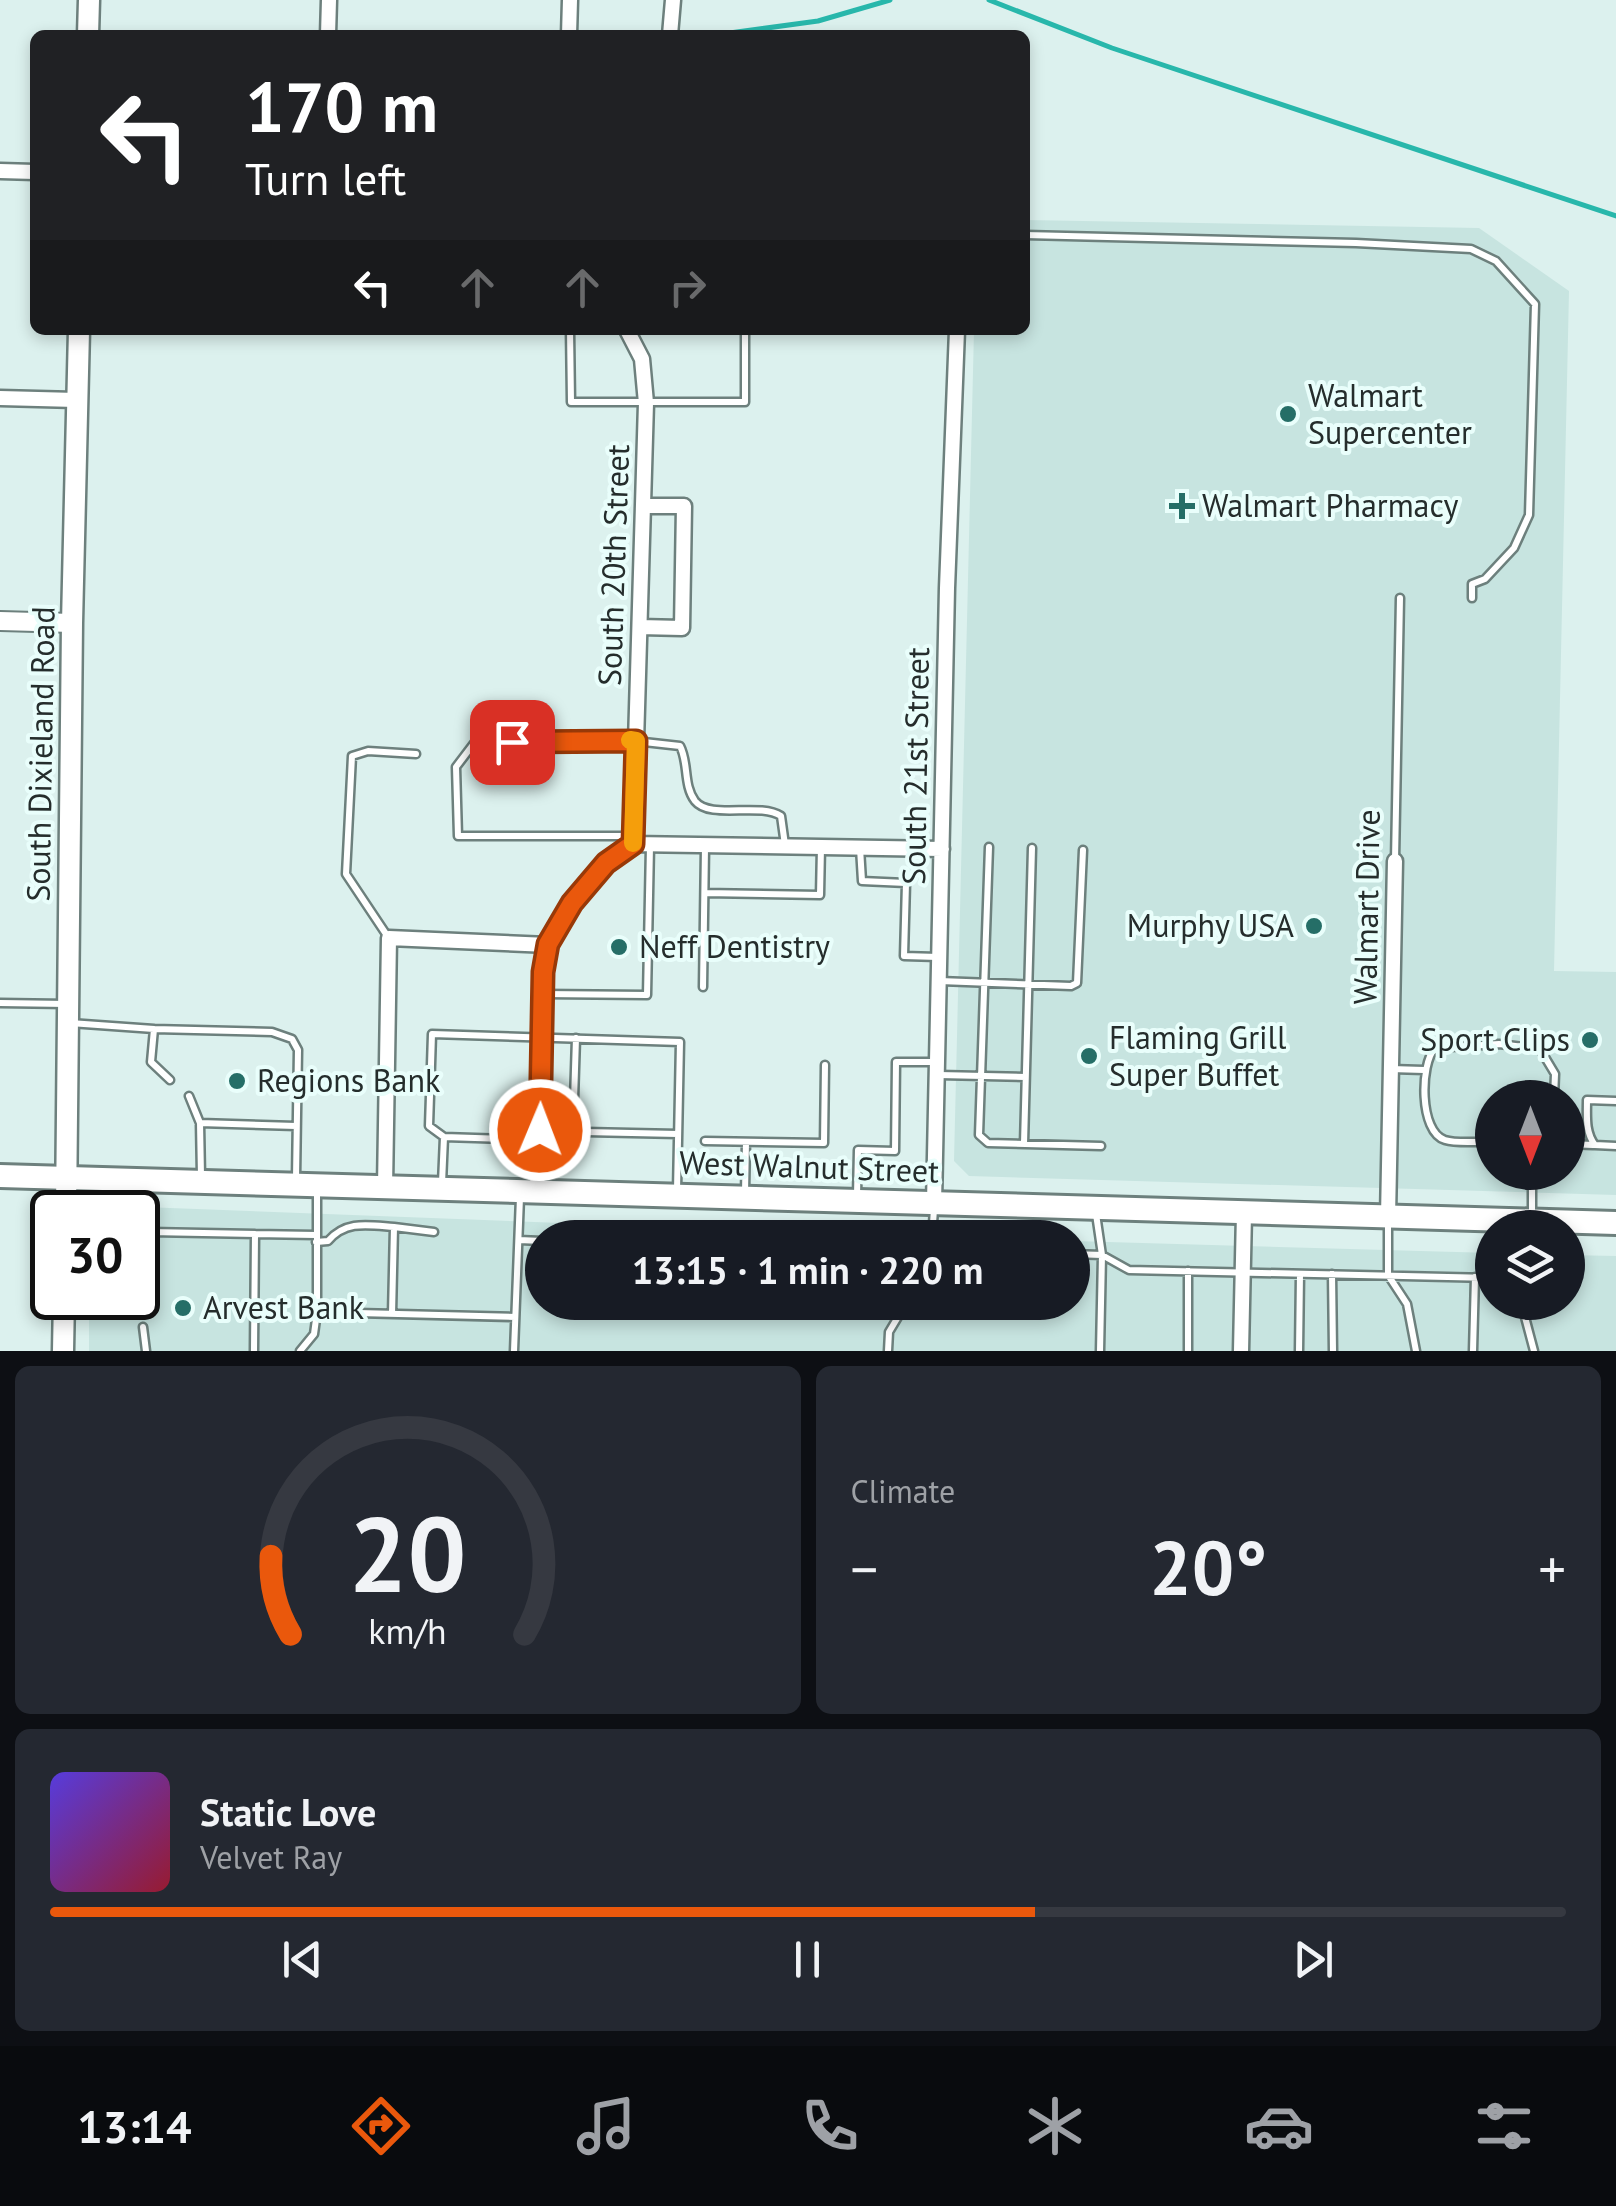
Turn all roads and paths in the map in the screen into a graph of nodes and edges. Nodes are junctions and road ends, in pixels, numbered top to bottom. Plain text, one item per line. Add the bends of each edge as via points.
1 (89, 0) edge
2 (329, 0) edge
3 (570, 0) edge
4 (674, 0) edge
5 (88, 30) edge
6 (328, 30) edge
7 (569, 30) edge
8 (671, 30) edge
9 (0, 170) edge
10 (30, 172) edge
11 (1030, 235) edge
12 (79, 335) edge
13 (570, 335) edge
14 (629, 335) edge
15 (745, 335) edge
16 (957, 335) edge
17 (0, 398) edge
18 (76, 400) junction
19 (646, 403) junction
20 (643, 506) junction
21 (1400, 598) dead end
22 (1472, 598) dead end
23 (0, 621) edge
24 (72, 623) junction
25 (640, 627) junction
26 (636, 741) junction
27 (416, 754) dead end
28 (633, 840) junction
29 (650, 845) junction
30 (705, 846) junction
31 (785, 846) junction
32 (820, 847) junction
33 (860, 847) junction
34 (989, 847) dead end
35 (1032, 848) dead end
36 (942, 849) junction
37 (1083, 850) dead end
38 (1395, 861) joint
39 (705, 893) junction
40 (389, 938) junction
41 (548, 944) junction
42 (939, 957) junction
43 (939, 982) junction
44 (984, 983) junction
45 (1027, 985) junction
46 (703, 988) dead end
47 (542, 994) junction
48 (0, 1003) edge
49 (68, 1013) junction
50 (154, 1029) junction
51 (542, 1038) junction
52 (576, 1038) junction
53 (825, 1065) dead end
54 (939, 1068) junction
55 (1391, 1068) junction
56 (1424, 1070) junction
57 (981, 1075) junction
58 (1026, 1076) junction
59 (170, 1080) dead end
60 (1555, 1080) edge
61 (189, 1096) dead end
62 (1616, 1101) edge
63 (200, 1123) junction
64 (296, 1126) junction
65 (540, 1130) junction
66 (573, 1131) junction
67 (678, 1134) junction
68 (444, 1137) junction
69 (506, 1139) dead end
70 (705, 1141) dead end
71 (1475, 1141) edge
72 (746, 1142) junction
73 (1024, 1144) junction
74 (1585, 1145) edge
75 (1594, 1145) junction
76 (1101, 1146) dead end
77 (1616, 1146) edge
78 (0, 1176) edge
79 (66, 1178) junction
80 (202, 1182) junction
81 (306, 1185) junction
82 (385, 1187) junction
83 (442, 1189) junction
84 (66, 1190) edge
85 (529, 1192) junction
86 (677, 1196) junction
87 (745, 1198) junction
88 (857, 1201) junction
89 (934, 1203) junction
90 (1096, 1208) junction
91 (1244, 1213) junction
92 (1388, 1217) junction
93 (933, 1220) edge
94 (1475, 1221) edge
95 (1585, 1224) edge
96 (1616, 1224) edge
97 (394, 1227) junction
98 (160, 1232) edge
99 (434, 1232) dead end
100 (255, 1234) junction
101 (316, 1238) junction
102 (518, 1240) junction
103 (525, 1240) edge
104 (1090, 1255) edge
105 (1102, 1255) junction
106 (1188, 1271) junction
107 (1242, 1273) junction
108 (1300, 1274) junction
109 (1332, 1274) junction
110 (1388, 1275) junction
111 (1475, 1276) joint
112 (317, 1312) junction
113 (392, 1314) junction
114 (515, 1316) junction
115 (64, 1320) edge
116 (896, 1320) edge
117 (1526, 1320) edge
118 (143, 1327) dead end
119 (63, 1351) edge
120 (146, 1351) edge
121 (254, 1351) edge
122 (300, 1351) edge
123 (514, 1351) edge
124 (888, 1351) edge
125 (1100, 1351) edge
126 (1188, 1351) edge
127 (1241, 1351) edge
128 (1298, 1351) edge
129 (1333, 1351) edge
130 (1416, 1351) edge
131 (1473, 1351) edge
132 (1534, 1351) edge

1 - 5 main road
2 - 6 street
3 - 7 street
4 - 8 street
9 - 10 street
11 - 22 lane via 1470,249 1496,262 1535,304 1529,516 1514,548 1485,580 1472,584
12 - 18 main road, South Dixieland Road
13 - 19 lane via 571,402
14 - 19 street, South 20th Street via 642,359
15 - 19 lane via 745,402
16 - 36 street, South 21st Street
17 - 18 street
18 - 24 main road, South Dixieland Road
19 - 20 street, South 20th Street
20 - 25 street, South 20th Street
20 - 25 street via 684,506 682,628
21 - 38 lane, Walmart Drive
23 - 24 street
24 - 49 main road, South Dixieland Road
25 - 26 street, South 20th Street
26 - 28 street, South 20th Street
26 - 28 lane via 474,742 456,767 458,836
26 - 31 lane via 680,746 687,782 706,808 781,816
27 - 40 lane via 352,756 346,874
28 - 29 street
28 - 41 street via 595,876
29 - 30 street
29 - 47 lane via 647,995
30 - 31 street
30 - 39 lane
31 - 32 street
32 - 33 street
32 - 39 lane via 820,896
33 - 36 street
33 - 42 lane via 862,880 906,883 904,956
34 - 44 lane
35 - 45 lane
36 - 42 street, South 21st Street
37 - 45 lane via 1078,983
38 - 55 street, Walmart Drive
39 - 46 lane
40 - 41 street
40 - 82 street
41 - 47 street
42 - 43 street, South 21st Street
43 - 44 lane
43 - 54 street, South 21st Street
44 - 45 lane
44 - 57 lane
45 - 58 lane
47 - 51 street
48 - 49 lane
49 - 50 lane
49 - 79 main road, South Dixieland Road
50 - 59 lane via 151,1062
50 - 64 lane via 272,1032 292,1039 298,1050
51 - 52 lane
51 - 65 street
51 - 68 lane via 432,1034 429,1126
52 - 66 lane
52 - 67 lane via 680,1042
53 - 72 lane via 824,1144
54 - 57 lane
54 - 88 lane via 896,1062 895,1151 858,1150
54 - 89 street, South 21st Street
55 - 56 lane
55 - 92 street, Walmart Drive
56 - 60 lane via 1427,1056 1448,1044 1525,1045 1540,1049
56 - 71 lane via 1433,1131 1444,1140
57 - 58 lane
57 - 73 lane via 979,1136 988,1143
58 - 73 lane
61 - 63 lane
62 - 75 lane via 1587,1100
63 - 64 lane
63 - 80 lane
64 - 81 lane
65 - 66 lane
65 - 85 street
66 - 67 lane
67 - 86 lane
68 - 69 lane
68 - 83 lane
70 - 72 lane
72 - 87 lane
73 - 76 lane
74 - 75 lane
75 - 77 lane
78 - 79 main road, West Walnut Street
79 - 80 main road, West Walnut Street
79 - 84 main road, South Dixieland Road
80 - 81 main road, West Walnut Street
81 - 82 main road, West Walnut Street
81 - 101 lane
82 - 83 main road, West Walnut Street
83 - 85 main road, West Walnut Street
85 - 86 main road, West Walnut Street
85 - 102 lane
86 - 87 main road, West Walnut Street
87 - 88 main road, West Walnut Street
88 - 89 main road, West Walnut Street
89 - 90 main road, West Walnut Street
89 - 93 lane
90 - 91 main road, West Walnut Street
90 - 105 lane
91 - 92 main road, West Walnut Street
91 - 107 street
92 - 94 main road, West Walnut Street
92 - 110 lane
95 - 96 main road, West Walnut Street
97 - 99 lane
97 - 101 lane via 352,1224 328,1241
97 - 113 lane
98 - 100 lane
100 - 101 lane
100 - 121 lane
101 - 112 lane
102 - 103 lane
102 - 114 lane
104 - 105 lane
105 - 106 lane via 1129,1270
105 - 125 lane
106 - 107 lane
106 - 126 lane
107 - 108 lane
107 - 127 street
108 - 109 lane
108 - 128 lane
109 - 110 lane
109 - 129 lane
110 - 111 lane
110 - 130 lane via 1408,1304
111 - 131 lane
112 - 113 lane
112 - 122 lane via 314,1334
113 - 114 lane
114 - 123 lane
115 - 119 main road
116 - 124 lane
117 - 132 lane
118 - 120 lane

